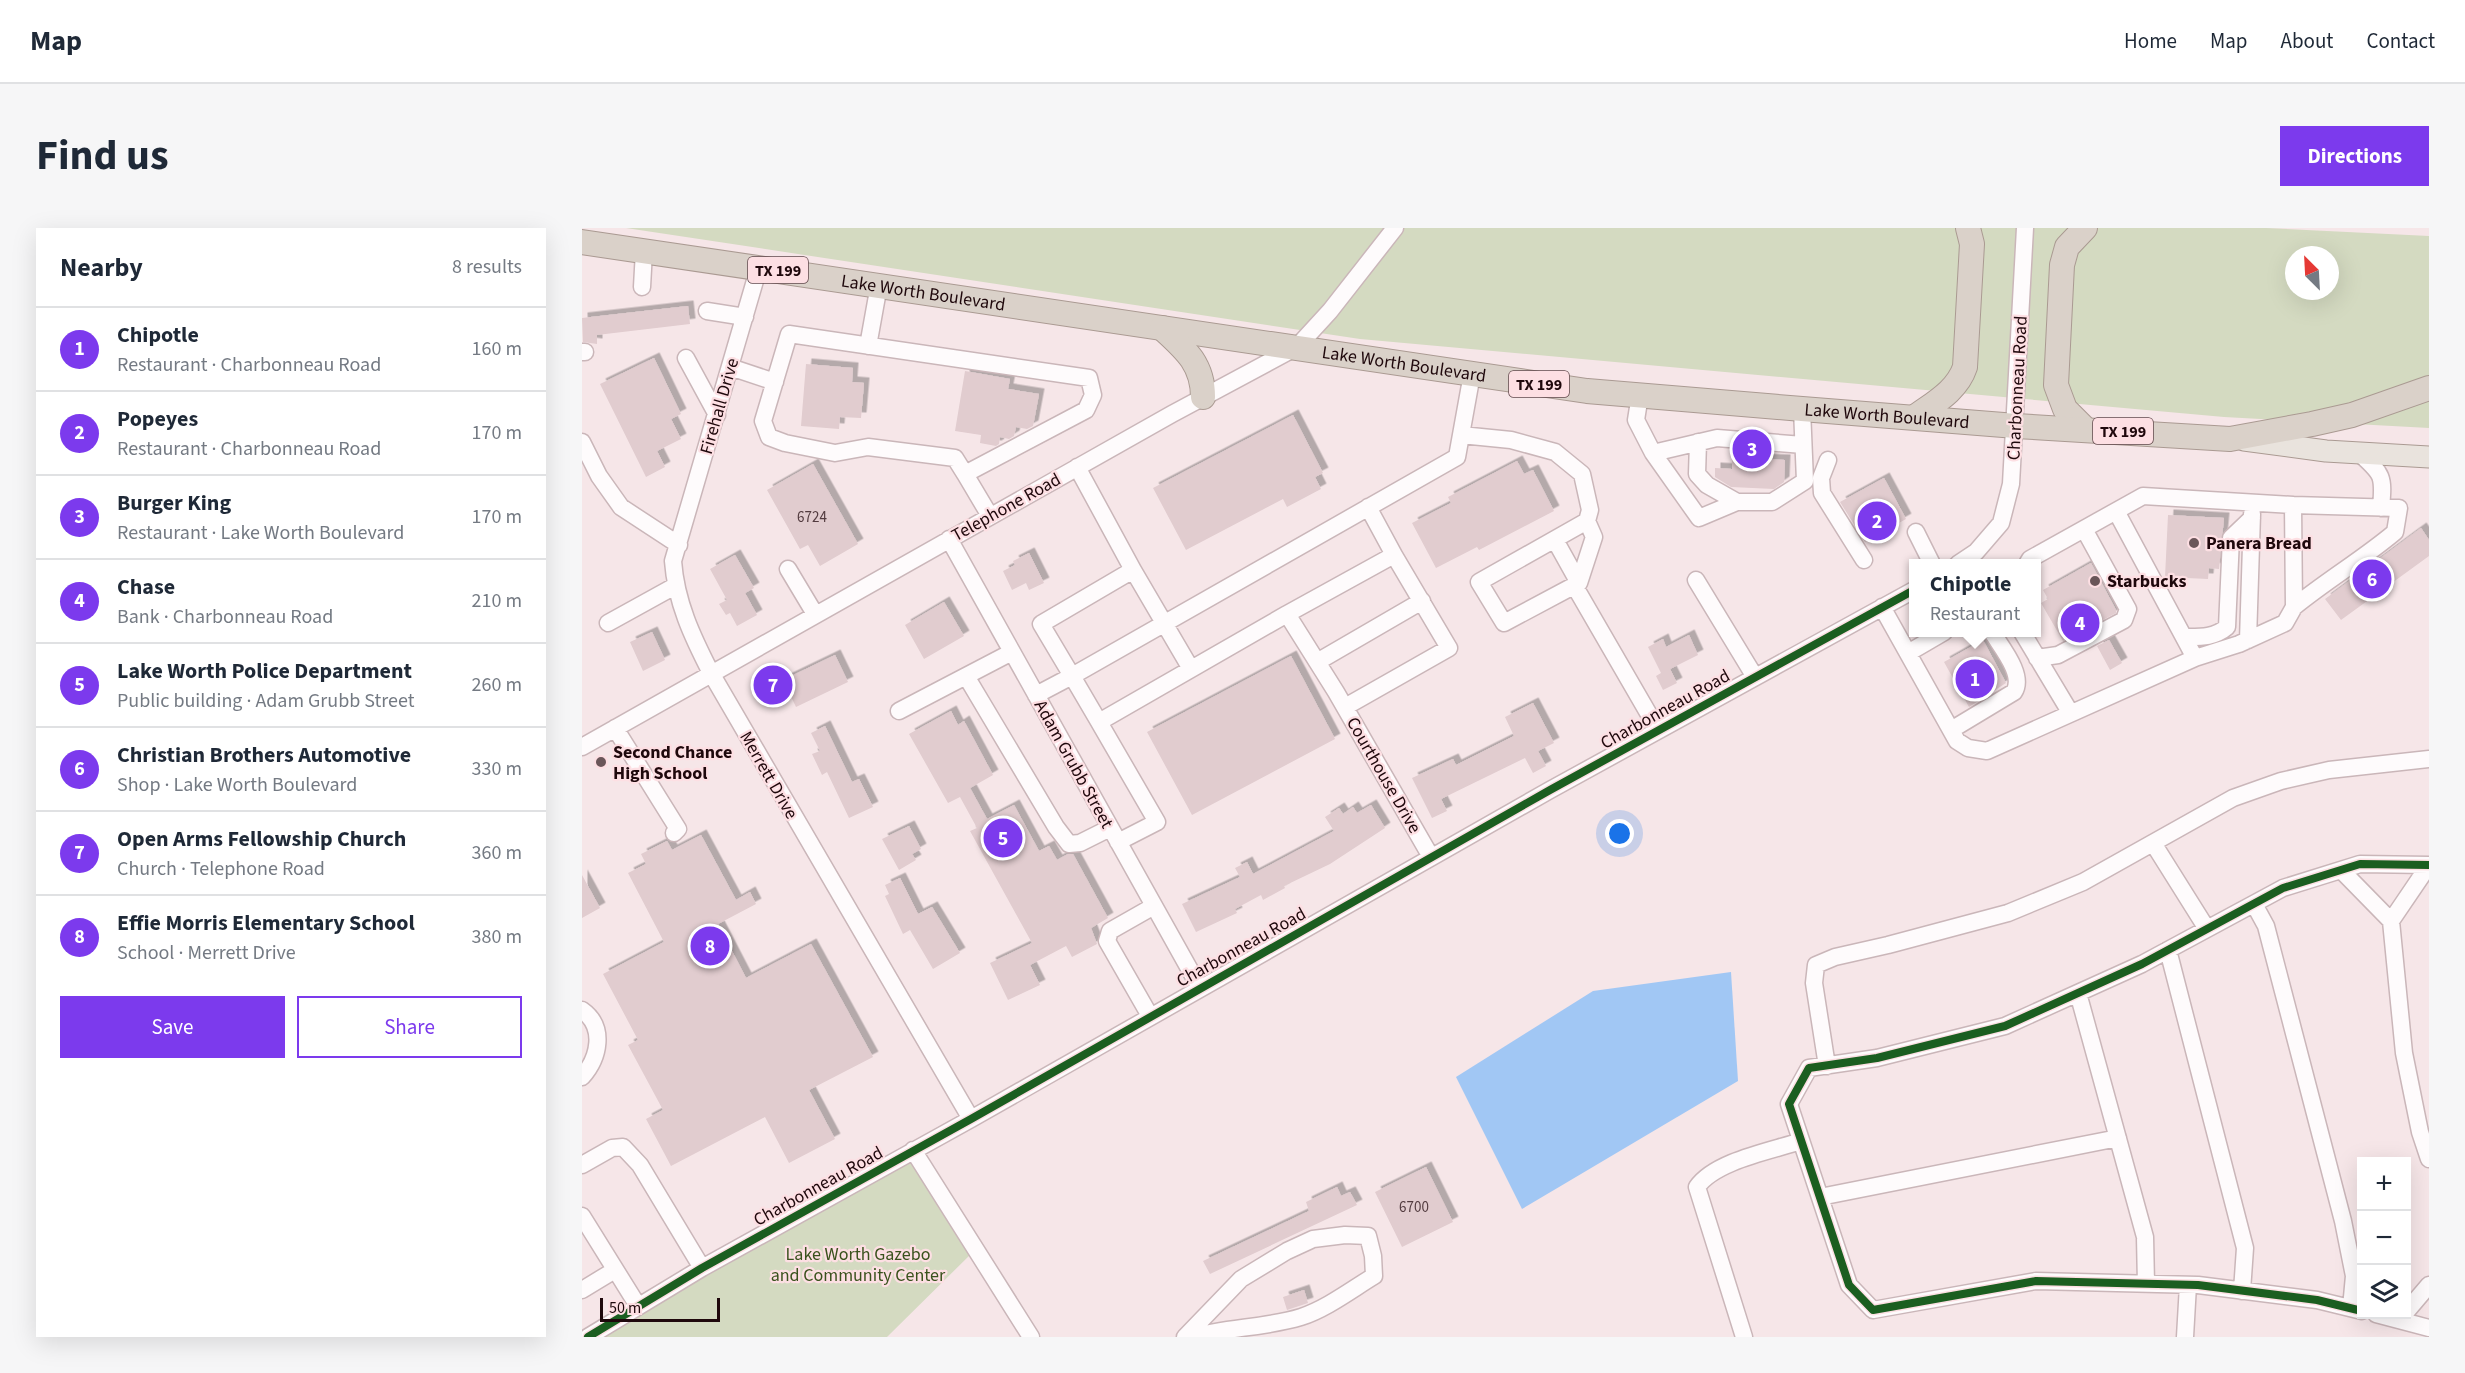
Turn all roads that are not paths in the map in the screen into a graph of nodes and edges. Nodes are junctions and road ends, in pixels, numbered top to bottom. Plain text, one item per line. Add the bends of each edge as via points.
1 (1395, 228) edge
2 (1968, 228) edge
3 (2025, 228) edge
4 (2085, 228) edge
5 (585, 245) edge
6 (644, 251) junction
7 (759, 267) junction
8 (879, 285) junction
9 (642, 288) dead end
10 (707, 311) dead end
11 (745, 317) junction
12 (1162, 328) junction
13 (868, 346) junction
14 (1297, 347) junction
15 (686, 358) dead end
16 (730, 367) junction
17 (1472, 374) junction
18 (775, 382) junction
19 (2429, 388) edge
20 (1640, 395) junction
21 (1203, 397) junction
22 (1802, 409) junction
23 (717, 415) junction
24 (1915, 417) junction
25 (2016, 426) junction
26 (2085, 429) junction
27 (1461, 435) junction
28 (2230, 439) junction
29 (582, 442) edge
30 (1698, 442) junction
31 (1803, 445) junction
32 (1653, 453) junction
33 (2359, 453) junction
34 (2419, 456) edge
35 (1828, 460) dead end
36 (1077, 467) junction
37 (965, 474) junction
38 (2383, 481) junction
39 (1737, 502) junction
40 (2293, 505) junction
41 (1368, 507) junction
42 (2381, 508) junction
43 (2116, 511) junction
44 (2252, 511) junction
45 (990, 516) junction
46 (1587, 521) junction
47 (2084, 529) junction
48 (1916, 532) dead end
49 (949, 539) junction
50 (1555, 540) junction
51 (679, 545) junction
52 (1394, 555) junction
53 (1930, 559) edge
54 (1966, 559) edge
55 (2030, 559) edge
56 (1864, 560) dead end
57 (788, 569) dead end
58 (1133, 570) junction
59 (1696, 580) dead end
60 (1576, 584) junction
61 (675, 586) junction
62 (1909, 593) edge
63 (1422, 601) junction
64 (1882, 607) junction
65 (2294, 607) junction
66 (815, 614) junction
67 (1287, 614) junction
68 (608, 623) dead end
69 (1164, 624) junction
70 (1937, 637) edge
71 (1994, 637) edge
72 (2024, 637) edge
73 (2184, 637) junction
74 (2248, 640) junction
75 (1012, 652) junction
76 (1908, 653) junction
77 (2037, 658) junction
78 (2195, 658) junction
79 (1317, 662) junction
80 (1191, 669) junction
81 (711, 673) junction
82 (966, 675) junction
83 (1072, 676) junction
84 (1755, 677) junction
85 (1036, 695) junction
86 (1345, 707) junction
87 (899, 711) dead end
88 (2070, 712) junction
89 (1099, 722) junction
90 (615, 728) junction
91 (1658, 730) junction
92 (1951, 730) junction
93 (582, 747) edge
94 (2429, 759) edge
95 (674, 832) dead end
96 (1114, 835) junction
97 (2153, 843) junction
98 (1431, 857) junction
99 (2429, 865) edge
100 (2341, 870) junction
101 (2254, 904) junction
102 (1154, 906) junction
103 (2391, 921) junction
104 (2207, 929) junction
105 (2168, 950) junction
106 (1200, 988) junction
107 (2078, 993) junction
108 (582, 1010) edge
109 (1150, 1017) junction
110 (1827, 1066) junction
111 (582, 1077) edge
112 (970, 1119) junction
113 (2118, 1138) junction
114 (1802, 1141) junction
115 (913, 1150) junction
116 (2429, 1159) edge
117 (582, 1165) edge
118 (1820, 1197) junction
119 (582, 1216) edge
120 (702, 1268) junction
121 (615, 1270) junction
122 (2146, 1284) junction
123 (2188, 1285) junction
124 (2429, 1285) edge
125 (582, 1290) edge
126 (2242, 1291) junction
127 (639, 1306) junction
128 (2411, 1307) edge
129 (2356, 1310) edge
130 (2410, 1319) edge
131 (2429, 1328) edge
132 (588, 1337) edge
133 (1031, 1337) edge
134 (1185, 1337) edge
135 (1192, 1337) edge
136 (1744, 1337) edge
137 (2185, 1337) edge

1 - 14 street, Telephone Road
2 - 24 highway via 1972,244 1965,367 1952,389
3 - 25 street, Charbonneau Road
4 - 26 highway via 2067,247 2062,265 2056,385 2065,409
5 - 6 highway, Lake Worth Boulevard / TX 199
6 - 7 highway, Lake Worth Boulevard / TX 199
6 - 9 street
7 - 8 highway, Lake Worth Boulevard / TX 199
7 - 11 street, Firehall Drive
8 - 12 highway, Lake Worth Boulevard / TX 199
8 - 13 street
10 - 11 street
11 - 16 street, Firehall Drive
12 - 14 highway, Lake Worth Boulevard / TX 199
12 - 21 highway via 1195,363 1203,379
13 - 18 street via 789,334
13 - 37 street via 1089,378 1094,395 1086,410
14 - 17 highway, Lake Worth Boulevard / TX 199
14 - 21 street, Telephone Road
15 - 23 street
16 - 18 street
16 - 23 street, Firehall Drive
17 - 20 highway, Lake Worth Boulevard / TX 199
17 - 27 street
18 - 37 street via 763,421 769,437 834,453 868,447 955,458
19 - 28 highway, Lake Worth Boulevard / TX 199 via 2352,415
20 - 22 highway, Lake Worth Boulevard / TX 199
20 - 32 street via 1636,420
21 - 36 street, Telephone Road
22 - 24 highway, Lake Worth Boulevard / TX 199
22 - 31 street
23 - 51 street, Firehall Drive
24 - 25 highway, Lake Worth Boulevard / TX 199
25 - 26 highway, Lake Worth Boulevard / TX 199
25 - 54 street, Charbonneau Road via 2011,484 2001,523
26 - 28 highway, Lake Worth Boulevard / TX 199
27 - 41 street via 1457,457
27 - 46 street via 1511,440 1555,452 1582,474 1590,510
28 - 33 main road, Lake Worth Boulevard
29 - 51 street via 621,507
30 - 31 street via 1717,438
30 - 32 street
30 - 39 street via 1697,474 1707,485
31 - 39 street via 1805,481 1772,501
32 - 39 street via 1699,518
33 - 34 main road, Lake Worth Boulevard
33 - 38 street via 2376,468
34 - 38 street via 2395,466
35 - 56 street via 1821,478 1822,494
36 - 45 street, Telephone Road
36 - 58 street
37 - 45 street
38 - 42 street
40 - 42 street
40 - 44 street
40 - 65 street
41 - 52 street
41 - 69 street
42 - 65 street via 2399,508 2395,532
43 - 44 street via 2142,496
43 - 47 street
43 - 73 street
44 - 73 street via 2231,538 2227,627 2219,634
44 - 74 street
45 - 49 street, Telephone Road
46 - 50 street
46 - 60 street via 1594,537
47 - 55 street
47 - 77 street via 2128,609 2124,620 2058,655
48 - 53 street
49 - 66 street, Telephone Road
49 - 75 street, Adam Grubb Street
50 - 60 street
50 - 60 street via 1479,582 1504,623
51 - 61 street, Merrett Drive via 673,561
52 - 63 street
52 - 67 street
57 - 66 street
58 - 69 street
58 - 83 street via 1041,624
59 - 84 street
60 - 91 street
61 - 68 street
61 - 81 street, Merrett Drive via 690,633
62 - 64 street, Charbonneau Road
63 - 79 street
63 - 86 street via 1449,648
64 - 76 street
64 - 84 street, Charbonneau Road
65 - 74 street via 2285,623
66 - 81 street, Telephone Road
67 - 79 street, Courthouse Drive
67 - 80 street
69 - 80 street
69 - 83 street
70 - 76 street
71 - 92 street via 2013,668 2017,687
72 - 77 street
73 - 78 street
74 - 78 street
75 - 82 street
75 - 85 street, Adam Grubb Street
76 - 92 street
77 - 88 street
78 - 88 street
79 - 86 street, Courthouse Drive
80 - 89 street
81 - 90 street, Telephone Road
81 - 112 street, Merrett Drive
82 - 87 street
82 - 96 street via 1069,844
83 - 85 street
83 - 89 street
84 - 91 street, Charbonneau Road
85 - 96 street, Adam Grubb Street
86 - 98 street, Courthouse Drive
88 - 92 street via 1987,751 1968,748 1957,741
89 - 96 street via 1157,822
90 - 93 street, Telephone Road
90 - 95 street via 678,829
91 - 98 street, Charbonneau Road
94 - 97 street via 2329,770 2281,781 2233,798
96 - 102 street, Adam Grubb Street
97 - 104 street
97 - 110 street via 2083,882 2008,913 1816,965 1814,983
98 - 106 street, Charbonneau Road
99 - 100 street via 2360,864
99 - 103 street
100 - 101 street via 2283,888
100 - 103 street
101 - 104 street
101 - 129 street via 2266,926 2343,1221
102 - 106 street, Adam Grubb Street
102 - 109 street via 1110,931 1107,941
103 - 116 street via 2404,1053
104 - 105 street
105 - 107 street
105 - 126 street via 2245,1248
106 - 109 street, Charbonneau Road
107 - 110 street via 2005,1026 1877,1058
107 - 113 street
108 - 111 street via 589,1015 598,1035 596,1057
109 - 112 street, Charbonneau Road
110 - 114 street via 1809,1068 1789,1104
112 - 115 street, Charbonneau Road
113 - 118 street
113 - 122 street via 2145,1237
114 - 118 street
114 - 136 street via 1720,1168 1696,1187
115 - 120 street, Charbonneau Road
115 - 133 street
117 - 120 street via 612,1148 623,1147 640,1165
118 - 122 street via 1849,1285 1873,1310 2036,1281
119 - 121 street
120 - 127 street, Charbonneau Road
121 - 125 street
121 - 127 street
122 - 123 street
123 - 126 street
123 - 137 street
124 - 128 street
126 - 129 street via 2318,1300
127 - 132 street, Charbonneau Road
130 - 131 street
134 - 135 street via 1241,1279 1287,1251 1313,1239 1368,1236 1374,1276 1333,1300 1294,1319

